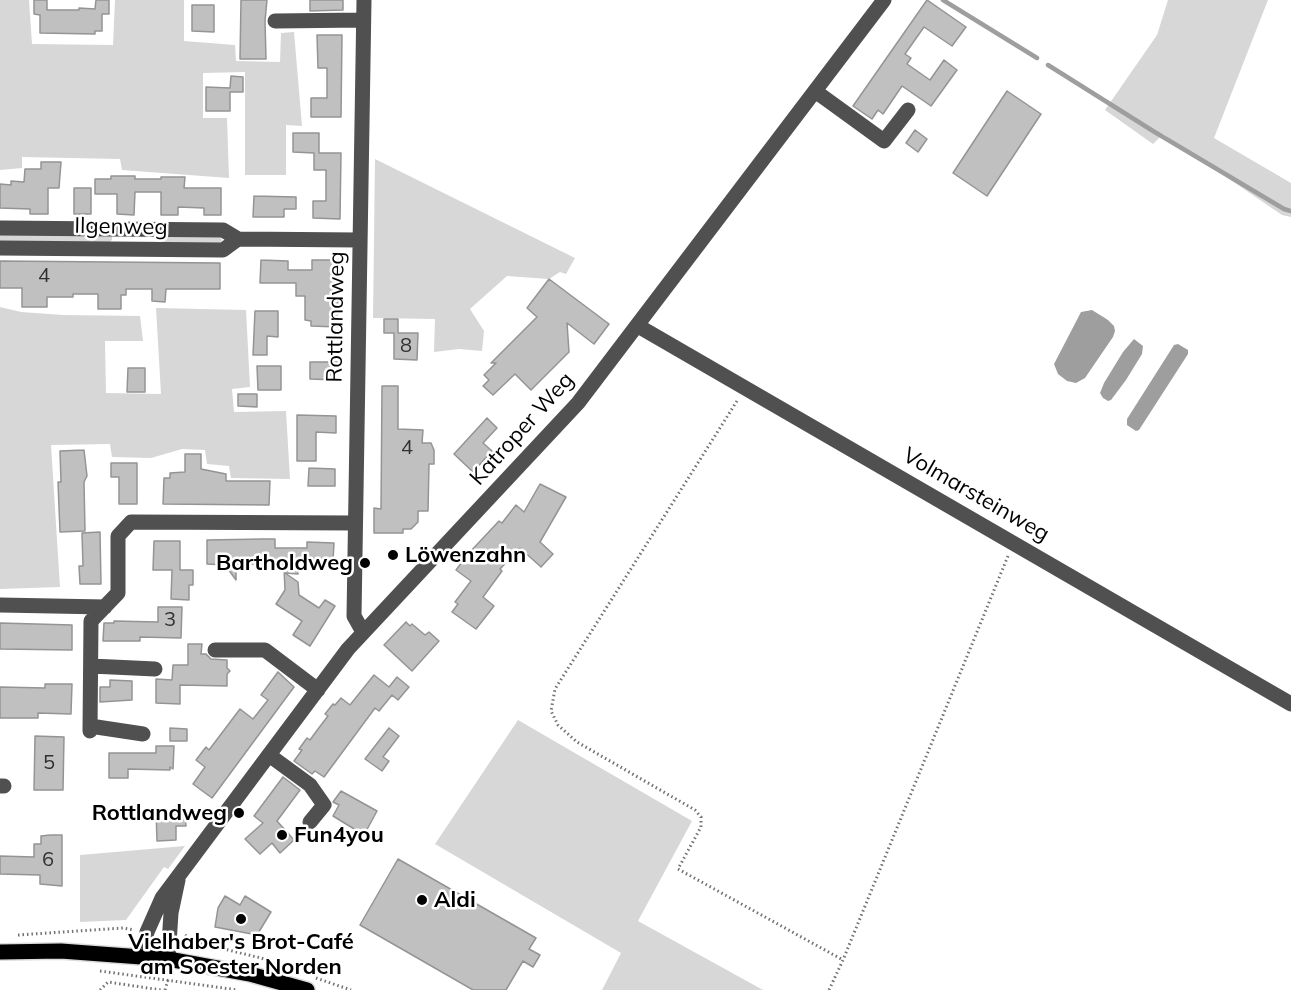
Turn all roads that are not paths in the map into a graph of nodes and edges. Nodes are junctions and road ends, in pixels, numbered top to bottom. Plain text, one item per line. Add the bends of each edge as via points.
1 (364, 0) edge
2 (884, 0) edge
3 (363, 20) junction
4 (275, 21) dead end
5 (815, 91) junction
6 (908, 111) dead end
7 (0, 228) edge
8 (238, 239) junction
9 (359, 240) junction
10 (0, 248) edge
11 (638, 326) junction
12 (355, 523) junction
13 (0, 605) edge
14 (105, 607) junction
15 (363, 632) junction
16 (216, 650) dead end
17 (91, 666) junction
18 (155, 669) dead end
19 (318, 690) junction
20 (1291, 704) edge
21 (143, 734) dead end
22 (269, 755) junction
23 (310, 822) dead end
24 (178, 877) junction
25 (0, 952) edge
26 (142, 956) junction
27 (168, 959) junction
28 (307, 990) edge

1 - 3 street, Rottlandweg
2 - 5 street, Katroper Weg
3 - 4 street
3 - 9 street, Rottlandweg
5 - 6 street via 884,141
5 - 11 street, Katroper Weg
7 - 8 street, Ilgenweg via 224,230
8 - 9 street, Ilgenweg
8 - 10 street, Ilgenweg via 223,250
9 - 12 street, Rottlandweg
11 - 15 street, Katroper Weg via 578,403
11 - 20 street, Volmarsteinweg
12 - 14 street via 131,522 118,536 118,593
12 - 15 street, Rottlandweg via 354,616
13 - 14 street
14 - 17 street via 91,621
15 - 19 street, Katroper Weg
16 - 19 street via 265,650
17 - 18 street
17 - 21 street via 90,729
19 - 22 street, Katroper Weg
22 - 23 street via 310,785 324,805
22 - 24 street, Katroper Weg
24 - 26 street, Katroper Weg via 162,898 147,932
24 - 27 street, Katroper Weg
25 - 26 main road
26 - 27 main road
27 - 28 main road via 250,974

